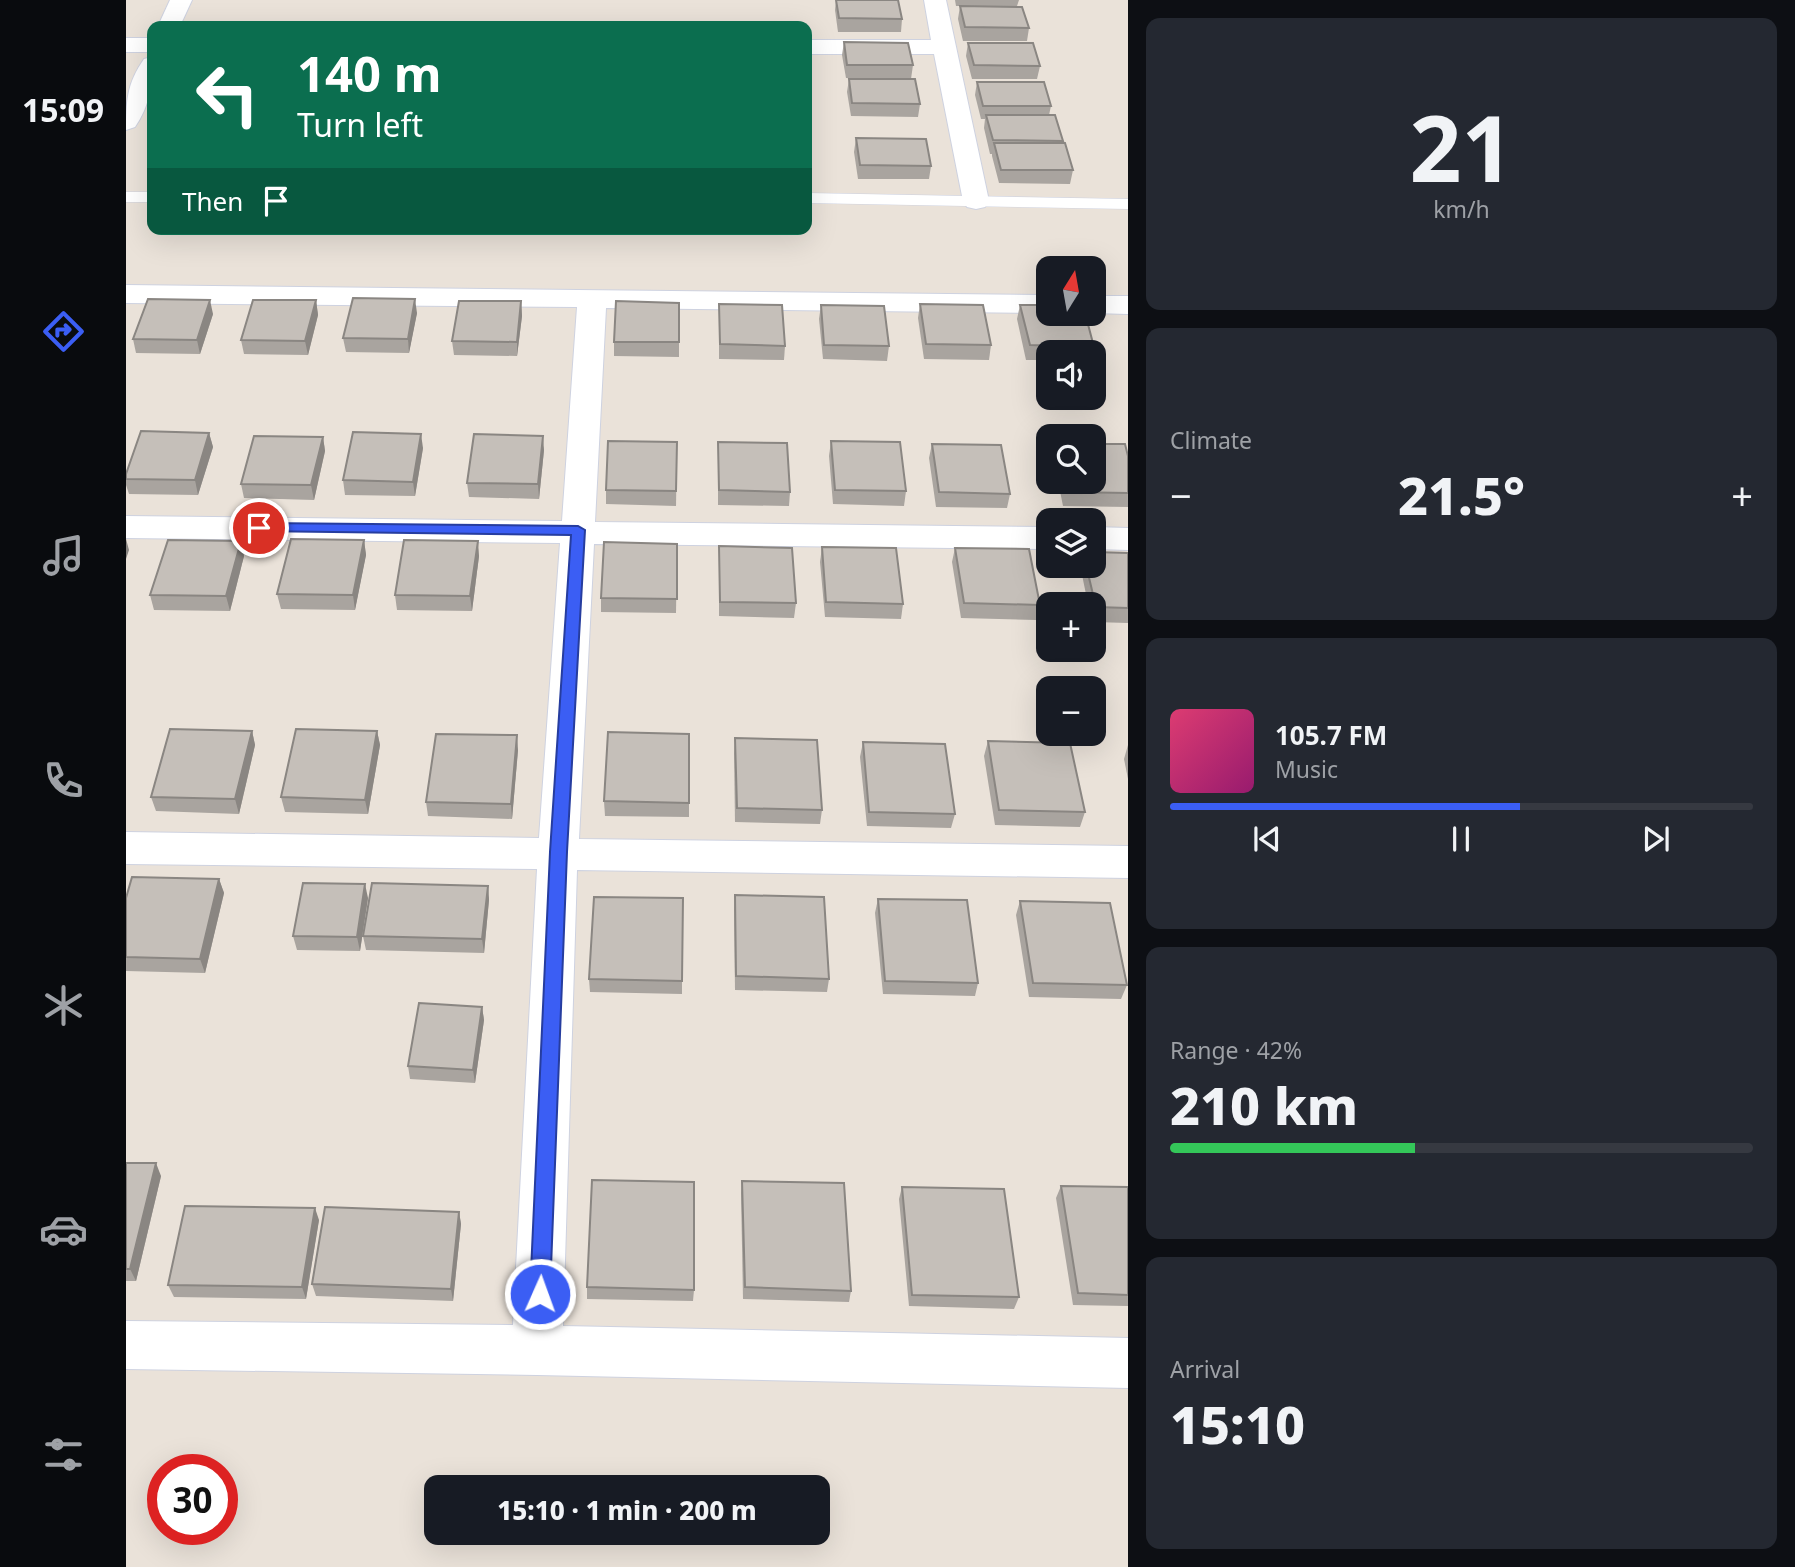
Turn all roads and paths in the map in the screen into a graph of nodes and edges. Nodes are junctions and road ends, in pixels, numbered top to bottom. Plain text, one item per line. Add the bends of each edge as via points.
1 (181, 0) edge
2 (935, 0) edge
3 (171, 21) edge
4 (126, 45) edge
5 (147, 45) edge
6 (812, 47) edge
7 (945, 47) junction
8 (147, 75) edge
9 (126, 122) edge
10 (126, 197) edge
11 (147, 197) edge
12 (812, 198) edge
13 (976, 201) junction
14 (1128, 204) edge
15 (126, 295) edge
16 (592, 298) junction
17 (1036, 304) edge
18 (1106, 305) edge
19 (1128, 305) edge
20 (126, 527) edge
21 (578, 530) junction
22 (1036, 538) edge
23 (1106, 538) edge
24 (1128, 539) edge
25 (126, 848) edge
26 (558, 852) junction
27 (1128, 862) edge
28 (126, 1345) edge
29 (537, 1350) junction
30 (1128, 1363) edge

1 - 3 street
2 - 7 street
4 - 5 street
6 - 7 street
7 - 13 street
8 - 9 street
10 - 11 lane
12 - 13 lane
13 - 14 lane
15 - 16 street
16 - 17 street
16 - 21 street
18 - 19 street
20 - 21 street
21 - 22 street
21 - 26 street
23 - 24 street
25 - 26 street
26 - 27 street
26 - 29 street
28 - 29 street
29 - 30 street

